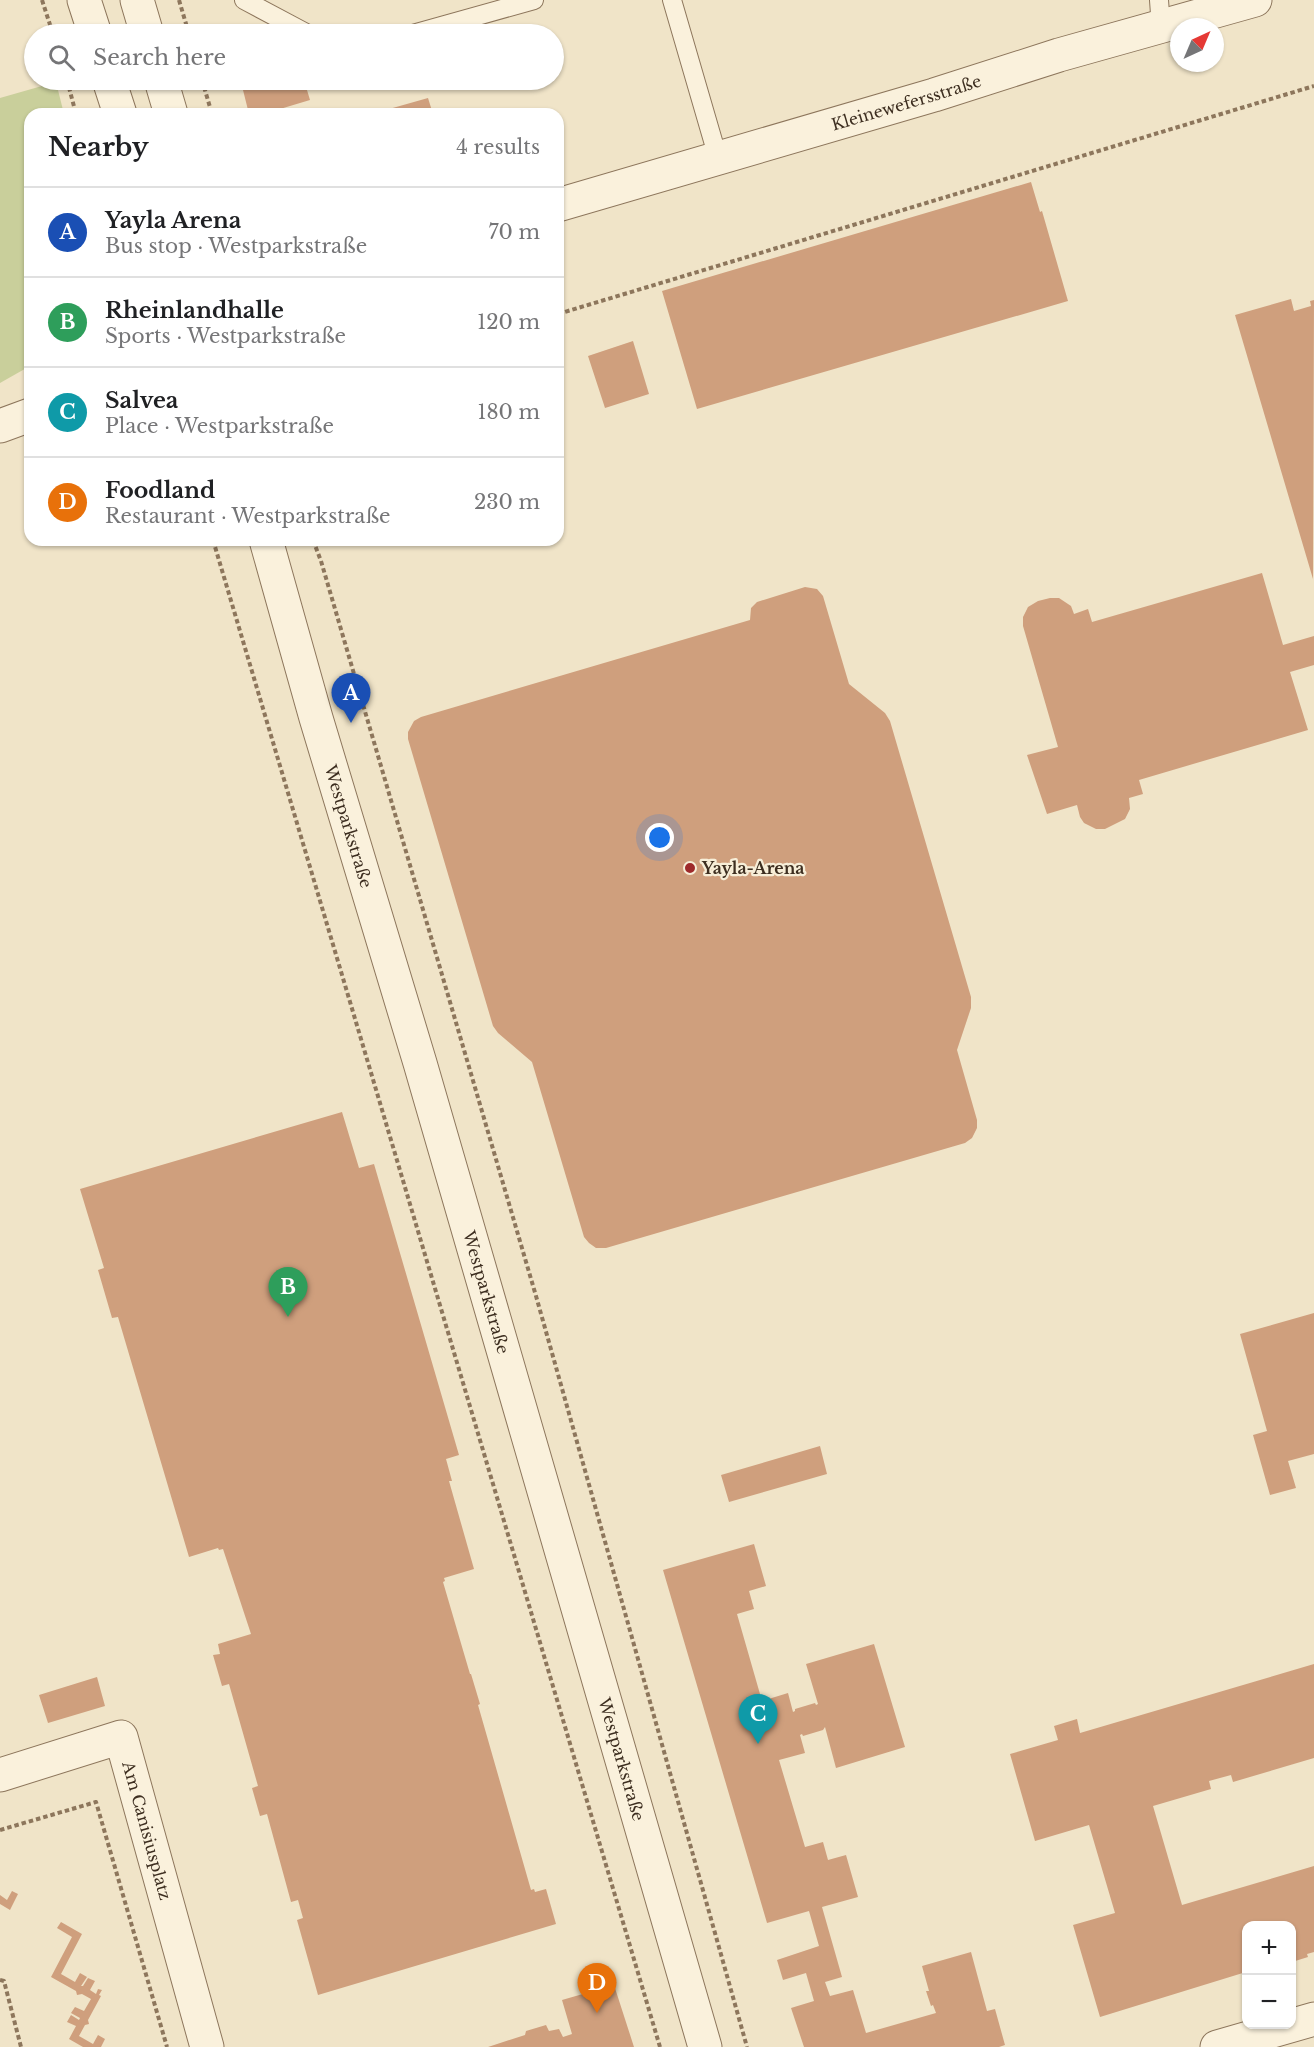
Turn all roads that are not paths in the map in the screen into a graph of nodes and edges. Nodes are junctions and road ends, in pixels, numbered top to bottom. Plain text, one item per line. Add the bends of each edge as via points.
1 (84, 0) edge
2 (137, 0) edge
3 (244, 0) edge
4 (534, 0) edge
5 (672, 0) edge
6 (1255, 0) edge
7 (1160, 14) edge
8 (92, 24) edge
9 (144, 24) edge
10 (289, 24) edge
11 (448, 24) edge
12 (112, 90) edge
13 (164, 90) edge
14 (118, 108) edge
15 (169, 108) edge
16 (718, 158) junction
17 (564, 202) edge
18 (24, 417) edge
19 (0, 426) edge
20 (268, 546) edge
21 (0, 1775) edge
22 (1314, 2019) edge
23 (207, 2047) edge
24 (705, 2047) edge
25 (1217, 2047) edge

1 - 8 street
2 - 9 street
3 - 10 lane
4 - 11 lane
5 - 16 lane
6 - 7 street, Kleinewefersstraße
7 - 16 street, Kleinewefersstraße via 1059,55
12 - 14 street
13 - 15 street
16 - 17 street, Kleinewefersstraße
18 - 19 street
20 - 24 street, Westparkstraße
21 - 23 street, Am Canisiusplatz via 121,1737
22 - 25 street

